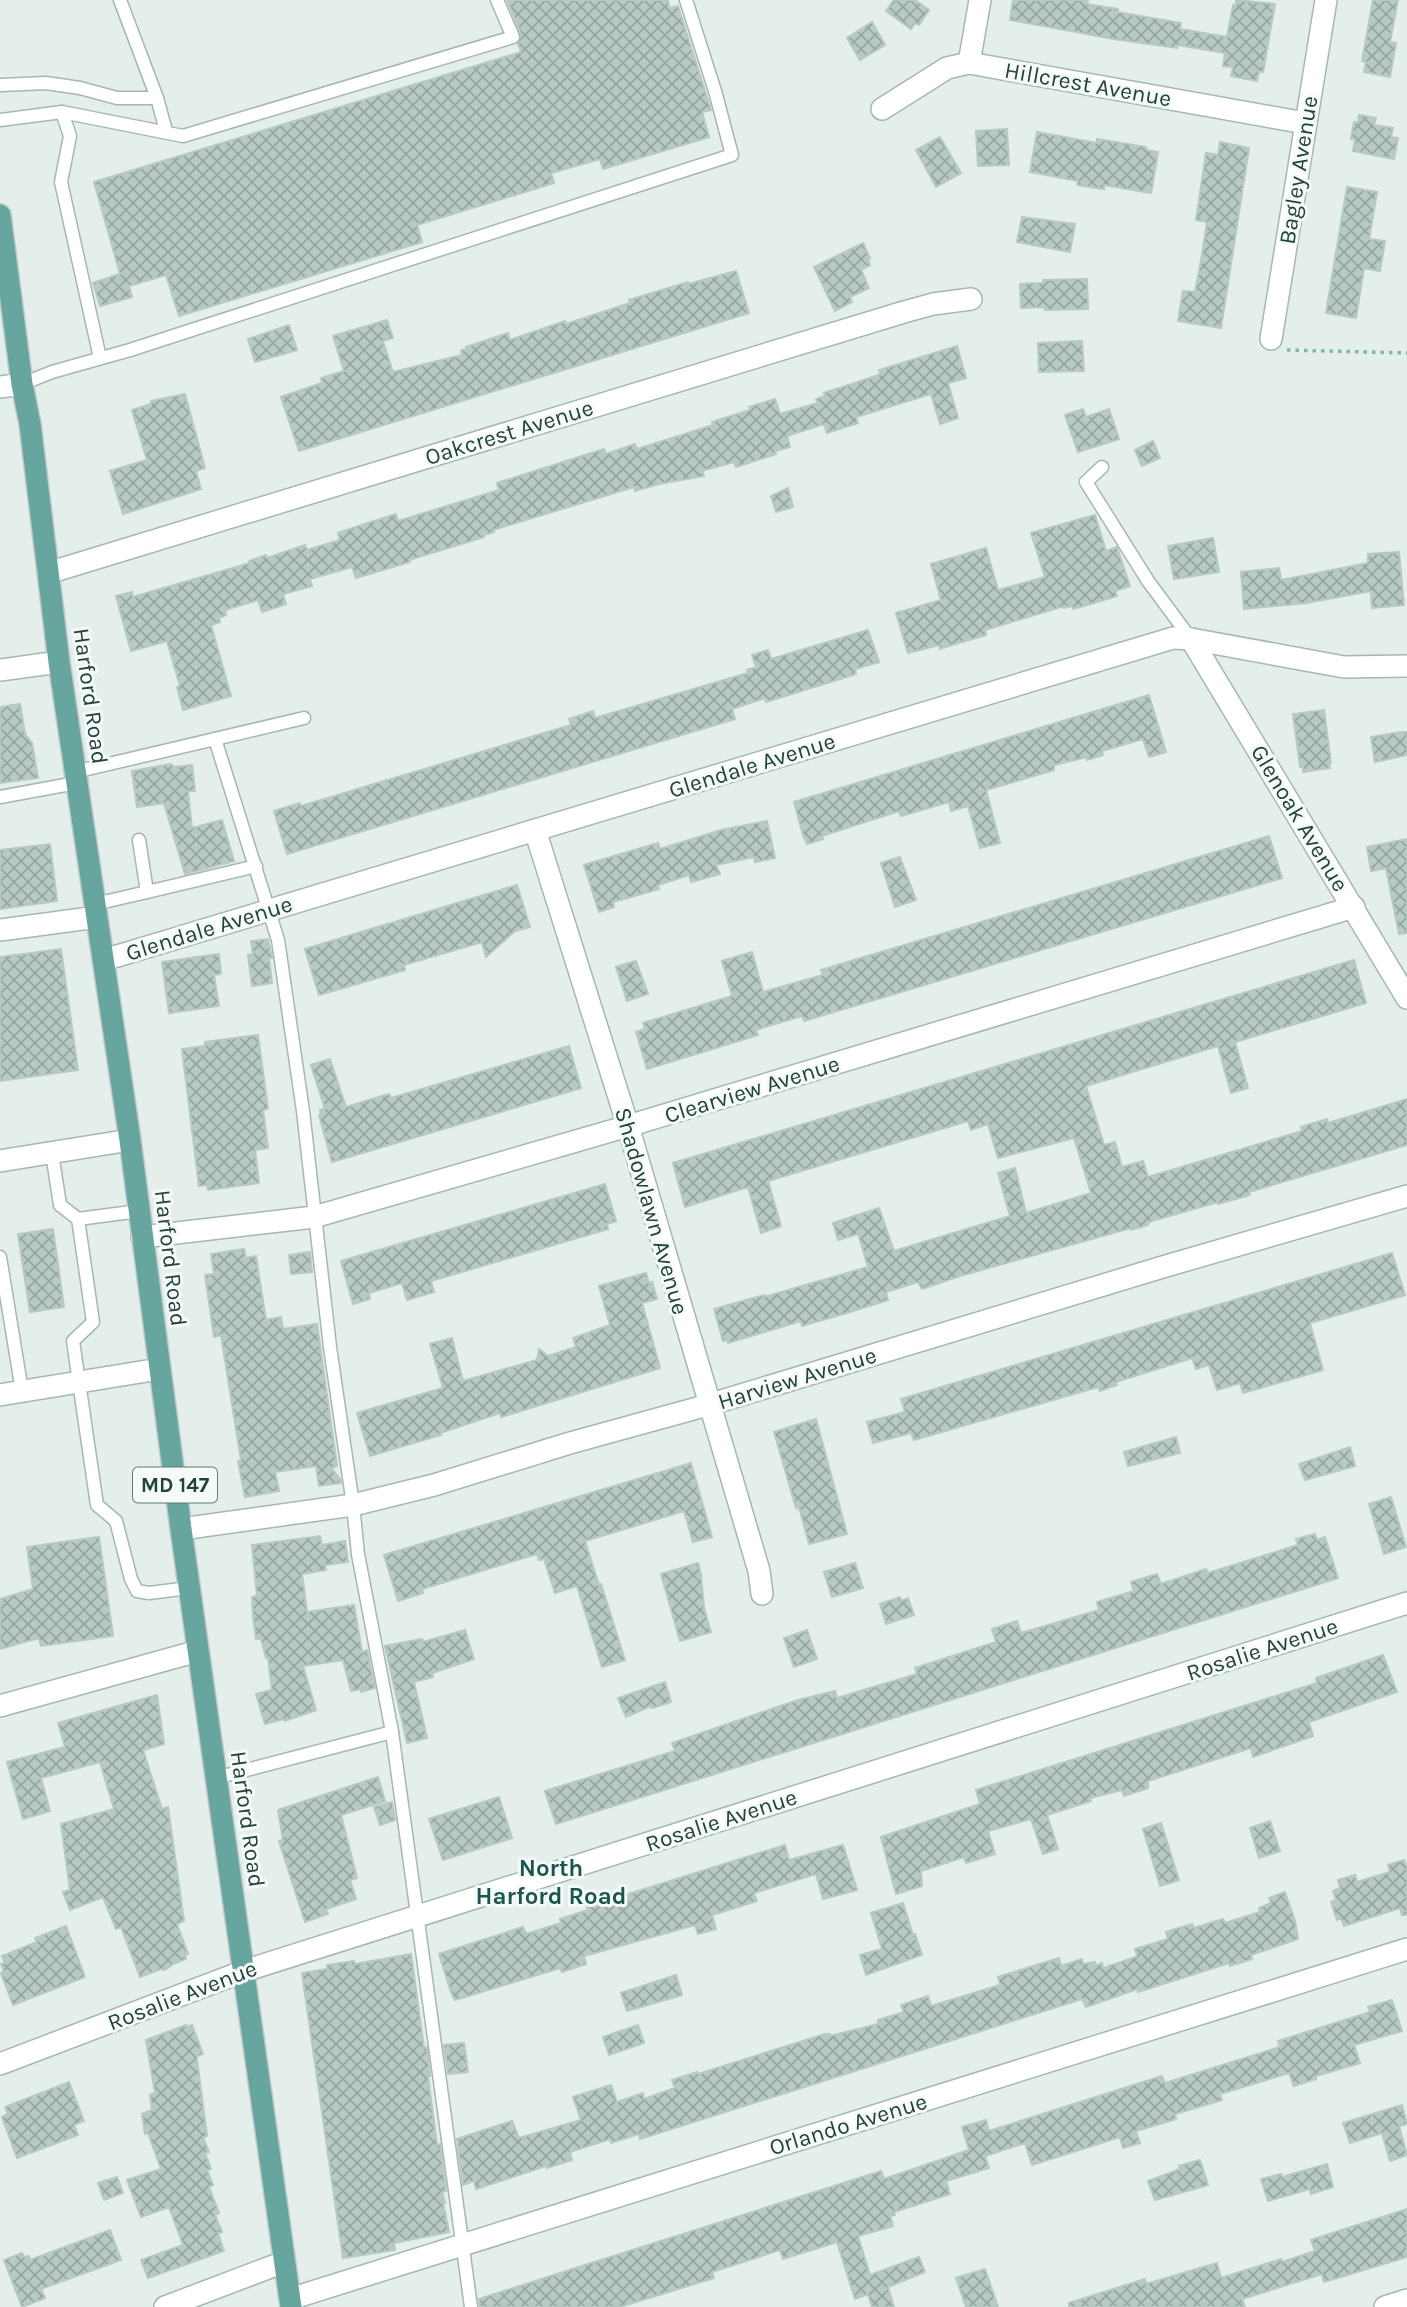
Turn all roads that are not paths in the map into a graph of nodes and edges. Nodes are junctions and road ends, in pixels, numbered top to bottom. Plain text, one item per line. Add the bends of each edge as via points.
1 (120, 0) edge
2 (497, 0) edge
3 (686, 0) edge
4 (980, 0) edge
5 (1326, 0) edge
6 (969, 63) junction
7 (0, 85) edge
8 (157, 98) junction
9 (882, 109) dead end
10 (62, 112) junction
11 (0, 120) edge
12 (1306, 123) junction
13 (166, 131) junction
14 (0, 215) edge
15 (971, 299) dead end
16 (1271, 339) road end
17 (100, 358) junction
18 (22, 384) junction
19 (0, 387) edge
20 (1102, 467) dead end
21 (48, 573) junction
22 (1191, 639) junction
23 (59, 662) junction
24 (1407, 666) edge
25 (0, 670) edge
26 (304, 718) dead end
27 (215, 739) junction
28 (75, 778) junction
29 (0, 797) edge
30 (535, 830) junction
31 (139, 840) dead end
32 (256, 866) junction
33 (147, 892) junction
34 (1354, 907) junction
35 (268, 909) junction
36 (96, 911) junction
37 (0, 930) edge
38 (104, 960) junction
39 (1407, 998) edge
40 (628, 1126) junction
41 (130, 1140) junction
42 (52, 1153) junction
43 (0, 1161) edge
44 (1407, 1196) edge
45 (139, 1211) junction
46 (314, 1217) junction
47 (78, 1219) junction
48 (142, 1237) junction
49 (0, 1257) edge
50 (159, 1369) junction
51 (78, 1382) junction
52 (22, 1391) junction
53 (0, 1395) edge
54 (708, 1405) junction
55 (353, 1505) junction
56 (181, 1529) junction
57 (189, 1588) junction
58 (762, 1594) dead end
59 (1407, 1603) edge
60 (198, 1651) junction
61 (0, 1706) edge
62 (392, 1732) junction
63 (216, 1778) junction
64 (417, 1916) junction
65 (1407, 1949) edge
66 (244, 1970) junction
67 (0, 2064) edge
68 (461, 2245) junction
69 (284, 2262) junction
70 (1407, 2300) edge
71 (290, 2303) edge
72 (165, 2307) edge
73 (471, 2307) edge
74 (1385, 2307) edge

1 - 8 lane
2 - 13 lane via 513,37 183,136
3 - 17 lane via 732,155
4 - 6 street
5 - 12 street, Bagley Avenue
6 - 9 street, Hillcrest Avenue via 947,68
6 - 12 street, Hillcrest Avenue
7 - 8 lane via 46,83 117,98
8 - 13 lane
10 - 11 lane
10 - 13 lane
10 - 17 lane via 70,136 61,182
12 - 16 street, Bagley Avenue
14 - 18 main road, Harford Road / MD 147
15 - 21 street, Oakcrest Avenue via 904,312
17 - 18 lane
18 - 19 street
18 - 21 main road, Harford Road / MD 147
20 - 22 lane via 1086,482 1147,581
21 - 23 main road, Harford Road / MD 147
22 - 24 street, Glendale Avenue via 1344,667
22 - 30 street, Glendale Avenue via 1172,638
22 - 34 street, Glenoak Avenue
23 - 25 street
23 - 28 main road, Harford Road / MD 147
26 - 27 lane
27 - 28 lane
27 - 32 lane
28 - 29 lane
28 - 36 main road, Harford Road / MD 147
30 - 35 street, Glendale Avenue
30 - 40 street, Shadowlawn Avenue
31 - 33 lane
32 - 33 lane
32 - 35 lane
33 - 36 lane
34 - 39 street, Glenoak Avenue
34 - 40 street, Clearview Avenue
35 - 38 street, Glendale Avenue
35 - 46 lane via 278,940
36 - 37 street
36 - 38 main road, Harford Road / MD 147
38 - 41 main road, Harford Road / MD 147
40 - 46 street, Clearview Avenue
40 - 54 street, Shadowlawn Avenue
41 - 42 street
41 - 45 main road, Harford Road / MD 147
42 - 43 street
42 - 47 lane via 60,1205
44 - 54 street, Harview Avenue
45 - 47 lane
45 - 48 main road, Harford Road / MD 147
46 - 48 street, Clearview Avenue
46 - 55 lane
47 - 51 lane via 93,1322 73,1341
48 - 50 main road, Harford Road / MD 147
49 - 52 lane
50 - 51 street
50 - 56 main road, Harford Road / MD 147
51 - 52 street
51 - 57 lane via 97,1505 116,1521 131,1579 138,1591 149,1593
52 - 53 street
54 - 55 street, Harview Avenue
54 - 58 street, Shadowlawn Avenue
55 - 56 street, Harview Avenue
55 - 62 lane via 360,1567
56 - 57 main road, Harford Road / MD 147
57 - 60 main road, Harford Road / MD 147
59 - 64 street, Rosalie Avenue
60 - 61 street
60 - 63 main road, Harford Road / MD 147
62 - 63 lane
62 - 64 lane
63 - 66 main road, Harford Road / MD 147
64 - 66 street, Rosalie Avenue
64 - 68 lane
65 - 68 street, Orlando Avenue
66 - 67 street, Rosalie Avenue
66 - 69 main road, Harford Road / MD 147
68 - 71 street, Orlando Avenue
68 - 73 lane
69 - 71 main road, Harford Road / MD 147
69 - 72 street
70 - 74 street

